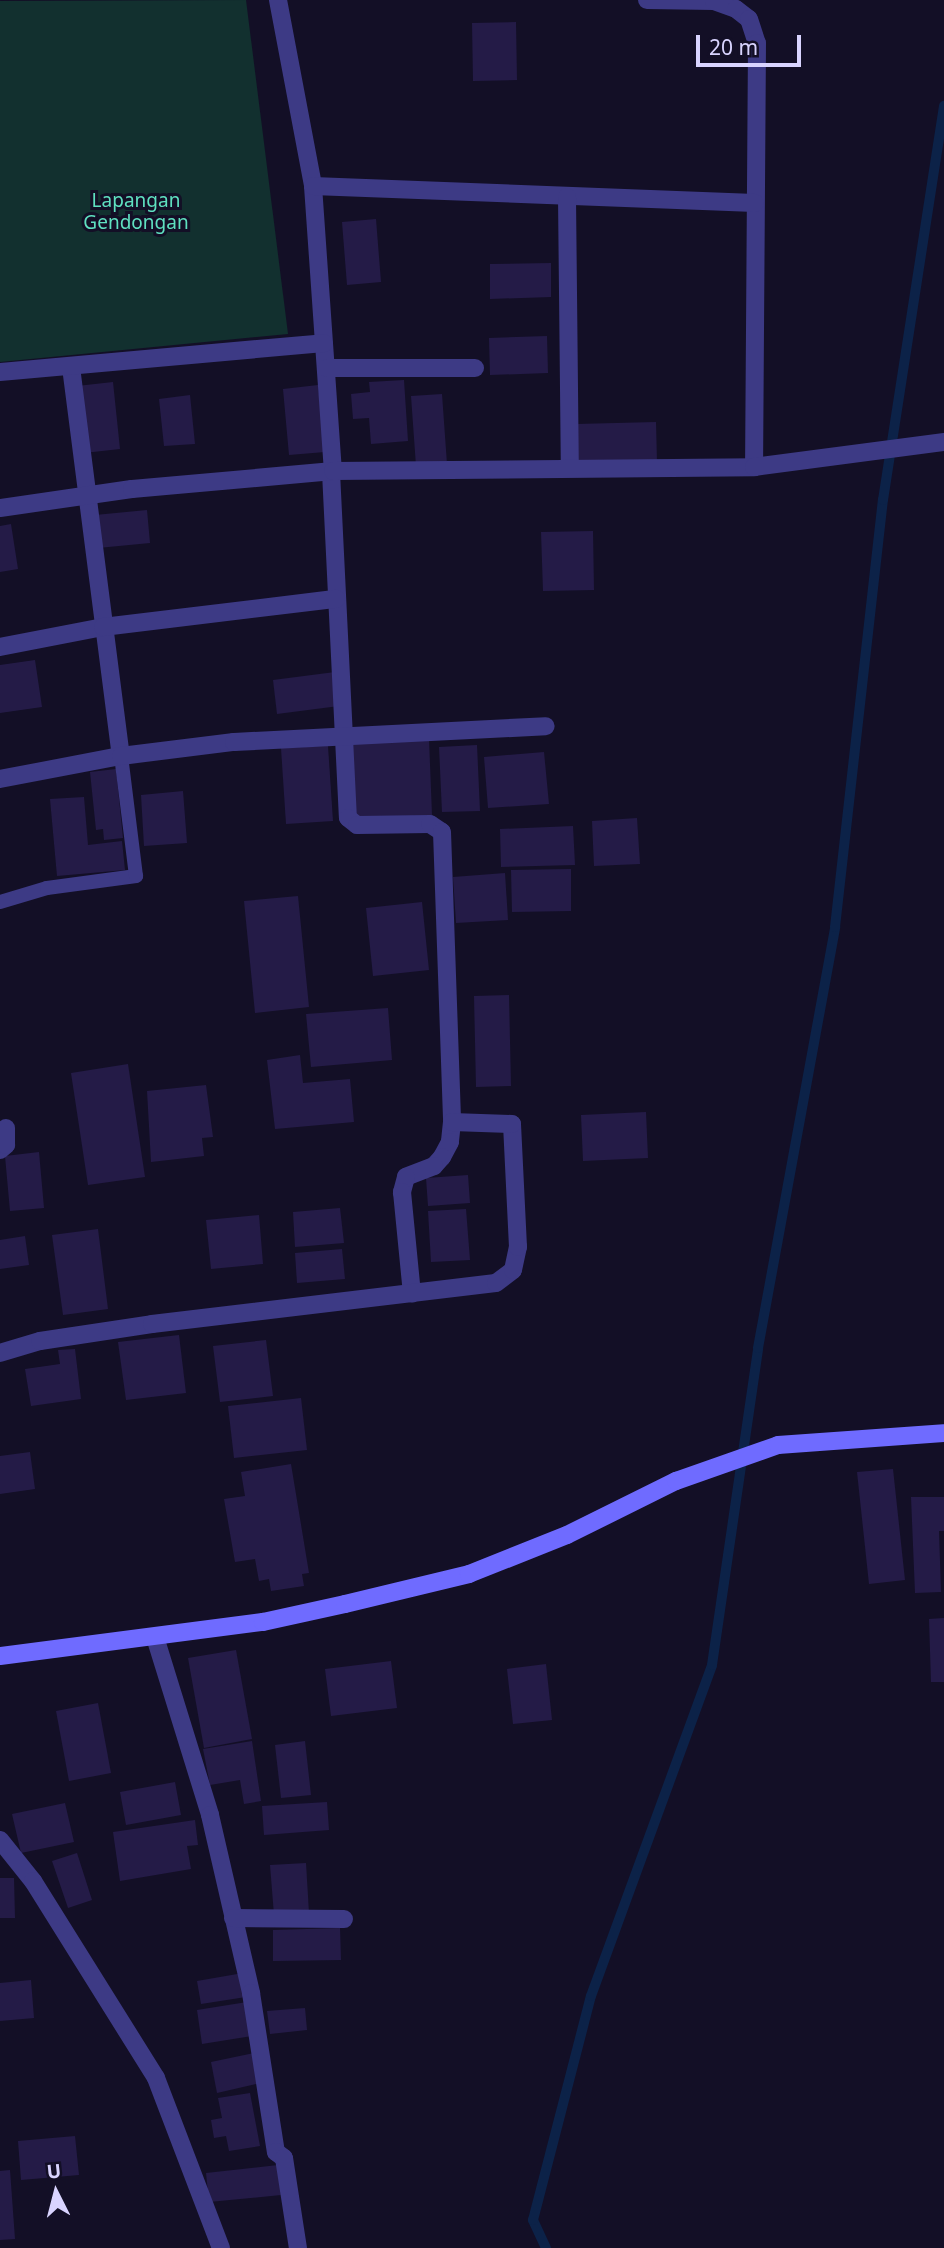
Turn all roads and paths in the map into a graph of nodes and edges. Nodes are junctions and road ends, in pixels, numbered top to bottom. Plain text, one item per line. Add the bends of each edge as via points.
1 (278, 0) edge
2 (647, 0) edge
3 (313, 186) junction
4 (567, 197) junction
5 (755, 203) junction
6 (324, 343) junction
7 (71, 367) junction
8 (327, 368) junction
9 (475, 368) dead end
10 (0, 372) edge
11 (935, 442) edge
12 (754, 467) junction
13 (570, 468) junction
14 (332, 471) junction
15 (88, 495) junction
16 (0, 508) edge
17 (336, 599) junction
18 (103, 627) junction
19 (0, 647) edge
20 (546, 726) dead end
21 (345, 736) junction
22 (121, 756) junction
23 (0, 779) edge
24 (0, 902) edge
25 (452, 1122) junction
26 (6, 1128) dead end
27 (0, 1150) edge
28 (412, 1294) junction
29 (0, 1353) edge
30 (944, 1433) edge
31 (155, 1637) junction
32 (0, 1656) edge
33 (0, 1840) edge
34 (233, 1918) junction
35 (344, 1919) dead end
36 (221, 2248) edge
37 (298, 2248) edge

1 - 3 street
2 - 5 street via 714,1 749,19 757,43
3 - 4 street
3 - 6 street
4 - 5 street
4 - 13 street
5 - 12 street
6 - 7 street
6 - 8 street
7 - 10 street
7 - 15 street
8 - 9 street
8 - 14 street
11 - 12 street
12 - 13 street
13 - 14 street
14 - 15 street
14 - 17 street
15 - 16 street
15 - 18 street
17 - 18 street
17 - 21 street
18 - 19 street
18 - 22 street
20 - 21 street
21 - 22 street via 234,742
21 - 25 street via 350,823 430,824 442,832
22 - 23 street
22 - 24 lane via 136,876 47,888
25 - 28 street via 450,1142 442,1157 406,1177 402,1192
25 - 28 street via 512,1124 518,1247 513,1270 496,1283
26 - 27 street via 6,1145
28 - 29 street via 152,1324 40,1341
30 - 31 street via 778,1446 676,1481 567,1535 469,1574 263,1622
31 - 32 street
31 - 34 street via 204,1795
33 - 36 street via 33,1881 156,2078
34 - 35 street
34 - 37 street via 251,1993 276,2152 284,2158

